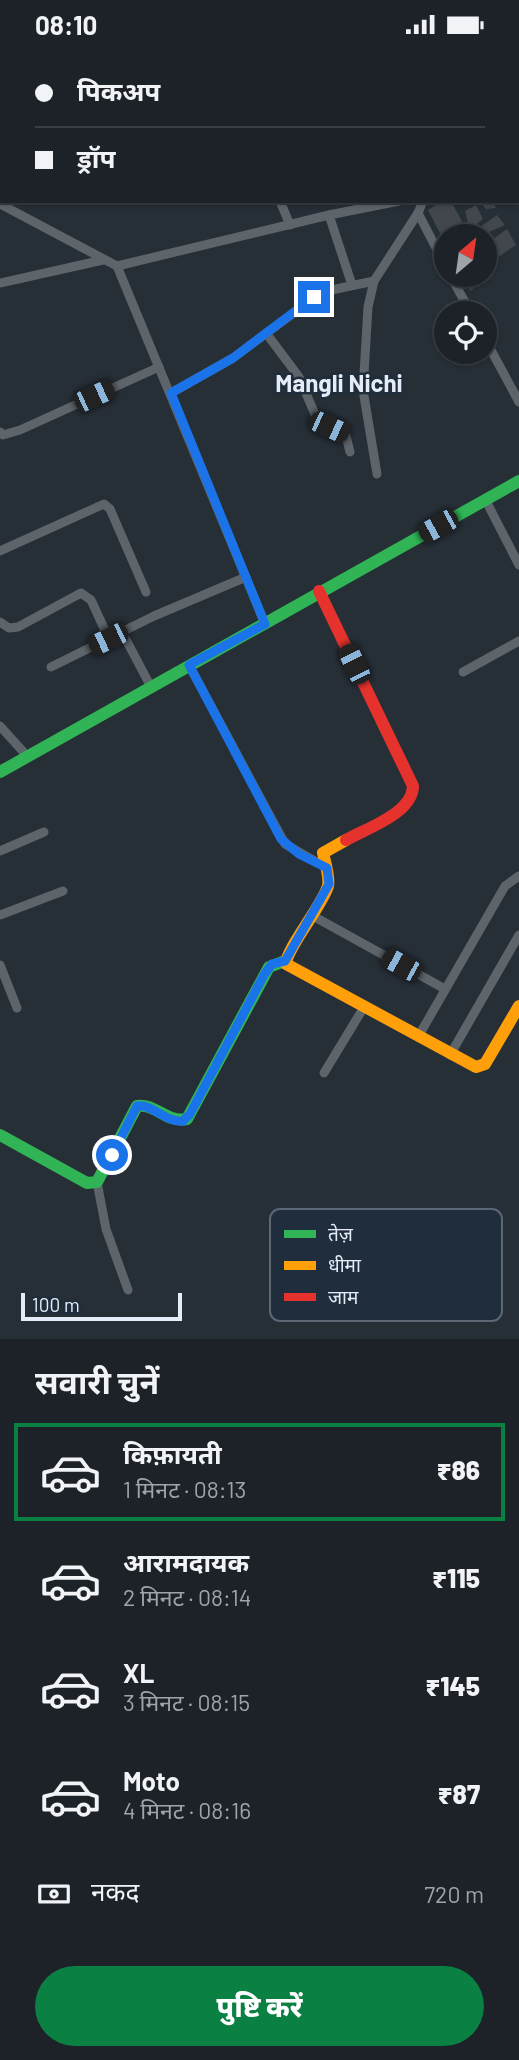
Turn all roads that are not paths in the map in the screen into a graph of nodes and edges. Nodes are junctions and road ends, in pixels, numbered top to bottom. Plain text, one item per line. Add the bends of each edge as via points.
1 (281, 203) edge
2 (389, 203) edge
3 (422, 203) edge
4 (0, 204) edge
5 (418, 213) junction
6 (329, 215) junction
7 (290, 225) junction
8 (434, 244) edge
9 (103, 260) junction
10 (117, 266) junction
11 (374, 281) junction
12 (0, 283) edge
13 (352, 285) junction
14 (266, 333) junction
15 (497, 361) edge
16 (159, 367) junction
17 (171, 393) junction
18 (519, 402) edge
19 (0, 432) edge
20 (350, 451) dead end
21 (377, 474) dead end
22 (519, 481) edge
23 (485, 499) junction
24 (0, 551) edge
25 (519, 565) edge
26 (246, 577) junction
27 (319, 591) junction
28 (146, 592) dead end
29 (0, 622) edge
30 (265, 624) junction
31 (122, 632) junction
32 (108, 639) junction
33 (519, 641) edge
34 (189, 665) junction
35 (51, 667) dead end
36 (463, 672) dead end
37 (151, 687) junction
38 (0, 726) edge
39 (28, 757) junction
40 (0, 772) edge
41 (44, 832) dead end
42 (0, 851) edge
43 (327, 868) junction
44 (519, 876) edge
45 (63, 891) dead end
46 (0, 915) edge
47 (313, 916) junction
48 (519, 935) edge
49 (285, 961) junction
50 (0, 965) edge
51 (445, 989) junction
52 (519, 1006) edge
53 (364, 1007) junction
54 (17, 1008) dead end
55 (418, 1037) junction
56 (450, 1055) junction
57 (324, 1073) dead end
58 (0, 1135) edge
59 (97, 1182) junction
60 (128, 1290) dead end

1 - 7 street
2 - 6 street
3 - 5 street
4 - 9 street
5 - 8 street
5 - 11 street
6 - 7 street
6 - 13 street
7 - 10 street
9 - 10 street
9 - 12 street
10 - 16 street
11 - 13 street
11 - 21 street via 363,390
13 - 14 street via 322,292
14 - 17 street
14 - 20 street via 299,377 317,419 346,436
15 - 18 street
16 - 17 street
16 - 19 street via 20,430
17 - 26 street
22 - 23 street
23 - 25 street
23 - 27 street
24 - 28 street via 104,504
26 - 30 street
26 - 31 street
27 - 30 street
27 - 43 street via 413,791 410,803 326,850 322,857
29 - 32 street via 18,627 81,593 91,600
30 - 34 street
31 - 32 street
31 - 37 street
32 - 35 street
33 - 36 street
34 - 37 street
34 - 43 street via 285,844
37 - 39 street
38 - 39 street
39 - 40 street
41 - 42 street
43 - 47 street via 329,884
44 - 51 street via 505,885
45 - 46 street
47 - 49 street
47 - 51 street
48 - 56 street
49 - 53 street
49 - 59 street via 269,967 187,1119 175,1121 144,1105 137,1106
50 - 54 street
51 - 55 street
52 - 56 street via 481,1066
53 - 55 street
53 - 57 street
55 - 56 street
58 - 59 street via 87,1183
59 - 60 street via 106,1229

